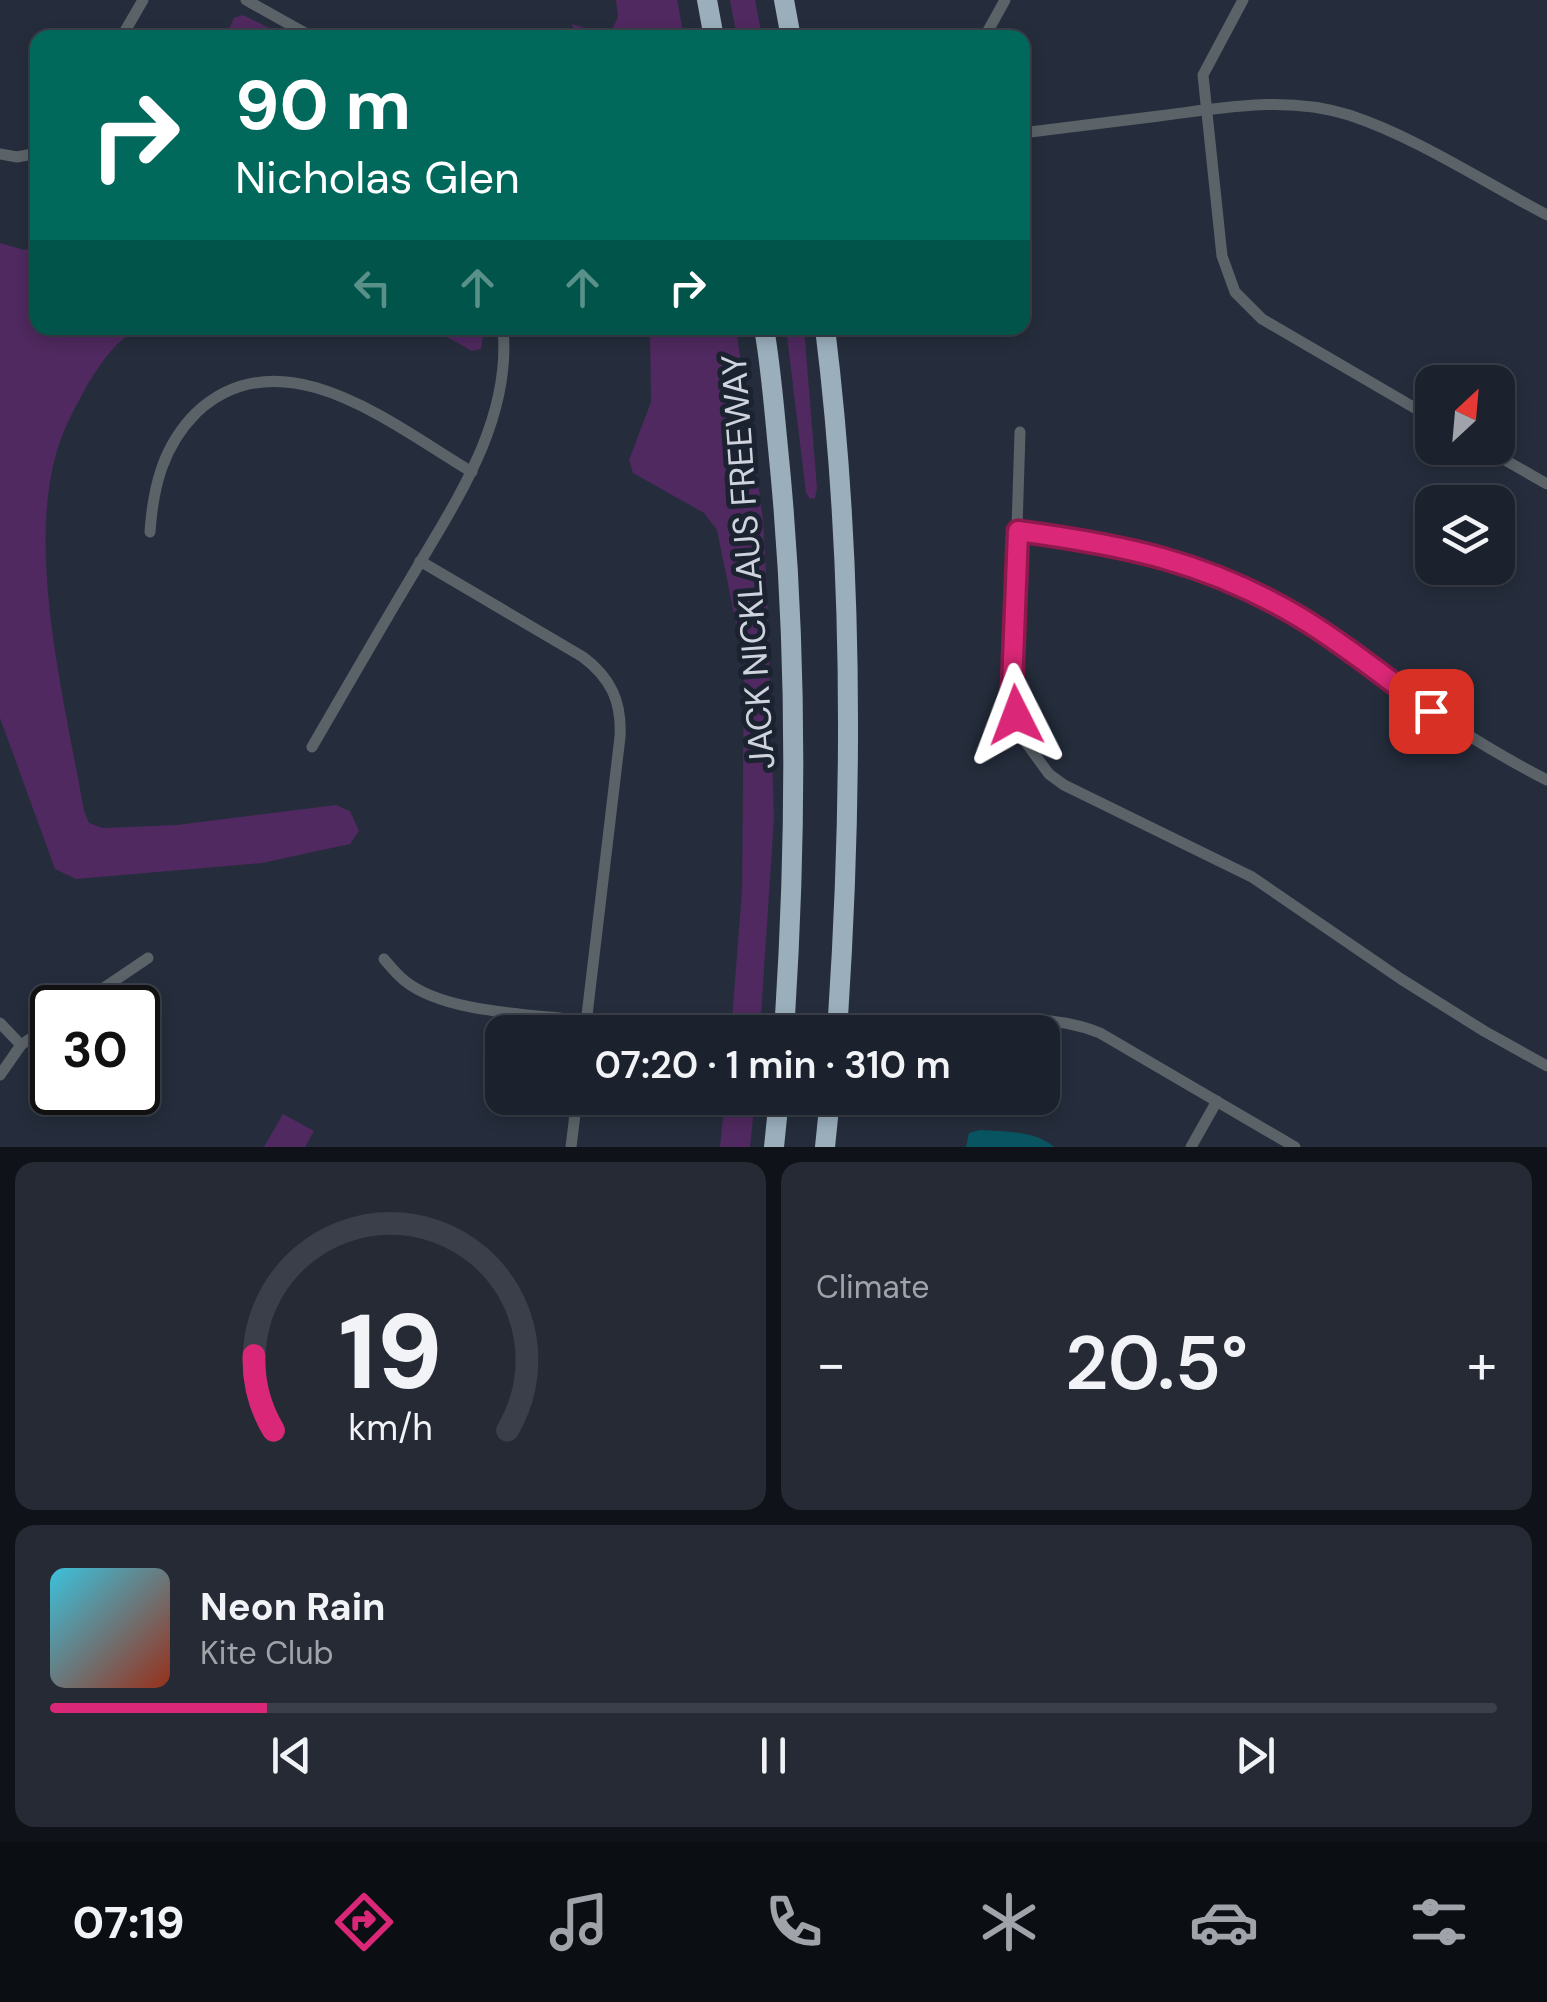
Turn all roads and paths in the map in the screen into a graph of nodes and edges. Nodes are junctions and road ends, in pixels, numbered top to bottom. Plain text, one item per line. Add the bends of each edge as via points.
1 (143, 0) edge
2 (246, 0) edge
3 (707, 0) edge
4 (785, 0) edge
5 (1005, 0) edge
6 (1242, 0) edge
7 (126, 30) edge
8 (300, 30) edge
9 (713, 30) edge
10 (790, 30) edge
11 (988, 30) edge
12 (1205, 109) junction
13 (1030, 132) edge
14 (0, 154) edge
15 (30, 155) edge
16 (1547, 215) edge
17 (504, 335) edge
18 (765, 335) edge
19 (826, 335) edge
20 (1415, 408) edge
21 (1020, 432) dead end
22 (1514, 465) edge
23 (472, 472) junction
24 (1547, 484) edge
25 (1018, 531) junction
26 (150, 532) dead end
27 (420, 561) junction
28 (312, 747) dead end
29 (1547, 780) edge
30 (148, 958) dead end
31 (384, 959) dead end
32 (108, 985) edge
33 (522, 1015) edge
34 (587, 1015) edge
35 (785, 1015) edge
36 (837, 1015) edge
37 (1060, 1021) edge
38 (0, 1023) edge
39 (30, 1039) edge
40 (21, 1045) junction
41 (1547, 1066) edge
42 (0, 1075) edge
43 (1217, 1101) junction
44 (575, 1115) edge
45 (777, 1115) edge
46 (828, 1115) edge
47 (571, 1147) edge
48 (774, 1147) edge
49 (825, 1147) edge
50 (1191, 1147) edge
51 (1295, 1147) edge

1 - 7 street
2 - 8 street
3 - 9 highway
4 - 10 highway
5 - 11 street
6 - 12 street via 1203,75
12 - 13 street
12 - 16 street via 1284,103 1348,114
12 - 20 street via 1222,256 1235,292 1262,319
14 - 15 street
17 - 23 street via 496,409
18 - 35 highway, JACK NICKLAUS FREEWAY via 784,509 794,695 794,879
19 - 36 highway via 846,635 847,834
21 - 25 street
22 - 24 street
23 - 26 street via 345,398 289,381 258,381 207,404 185,424 158,476
23 - 27 street
25 - 29 street via 1152,553 1232,581 1300,618 1459,730
25 - 41 street via 1014,702 1027,744 1049,774 1252,877 1401,979
27 - 28 street
27 - 34 street via 602,670 619,704
30 - 32 street
31 - 33 street via 406,982 435,997
37 - 43 street via 1100,1033
38 - 40 street
39 - 40 street
40 - 42 street
43 - 50 street
43 - 51 street
44 - 47 street
45 - 48 highway
46 - 49 highway

